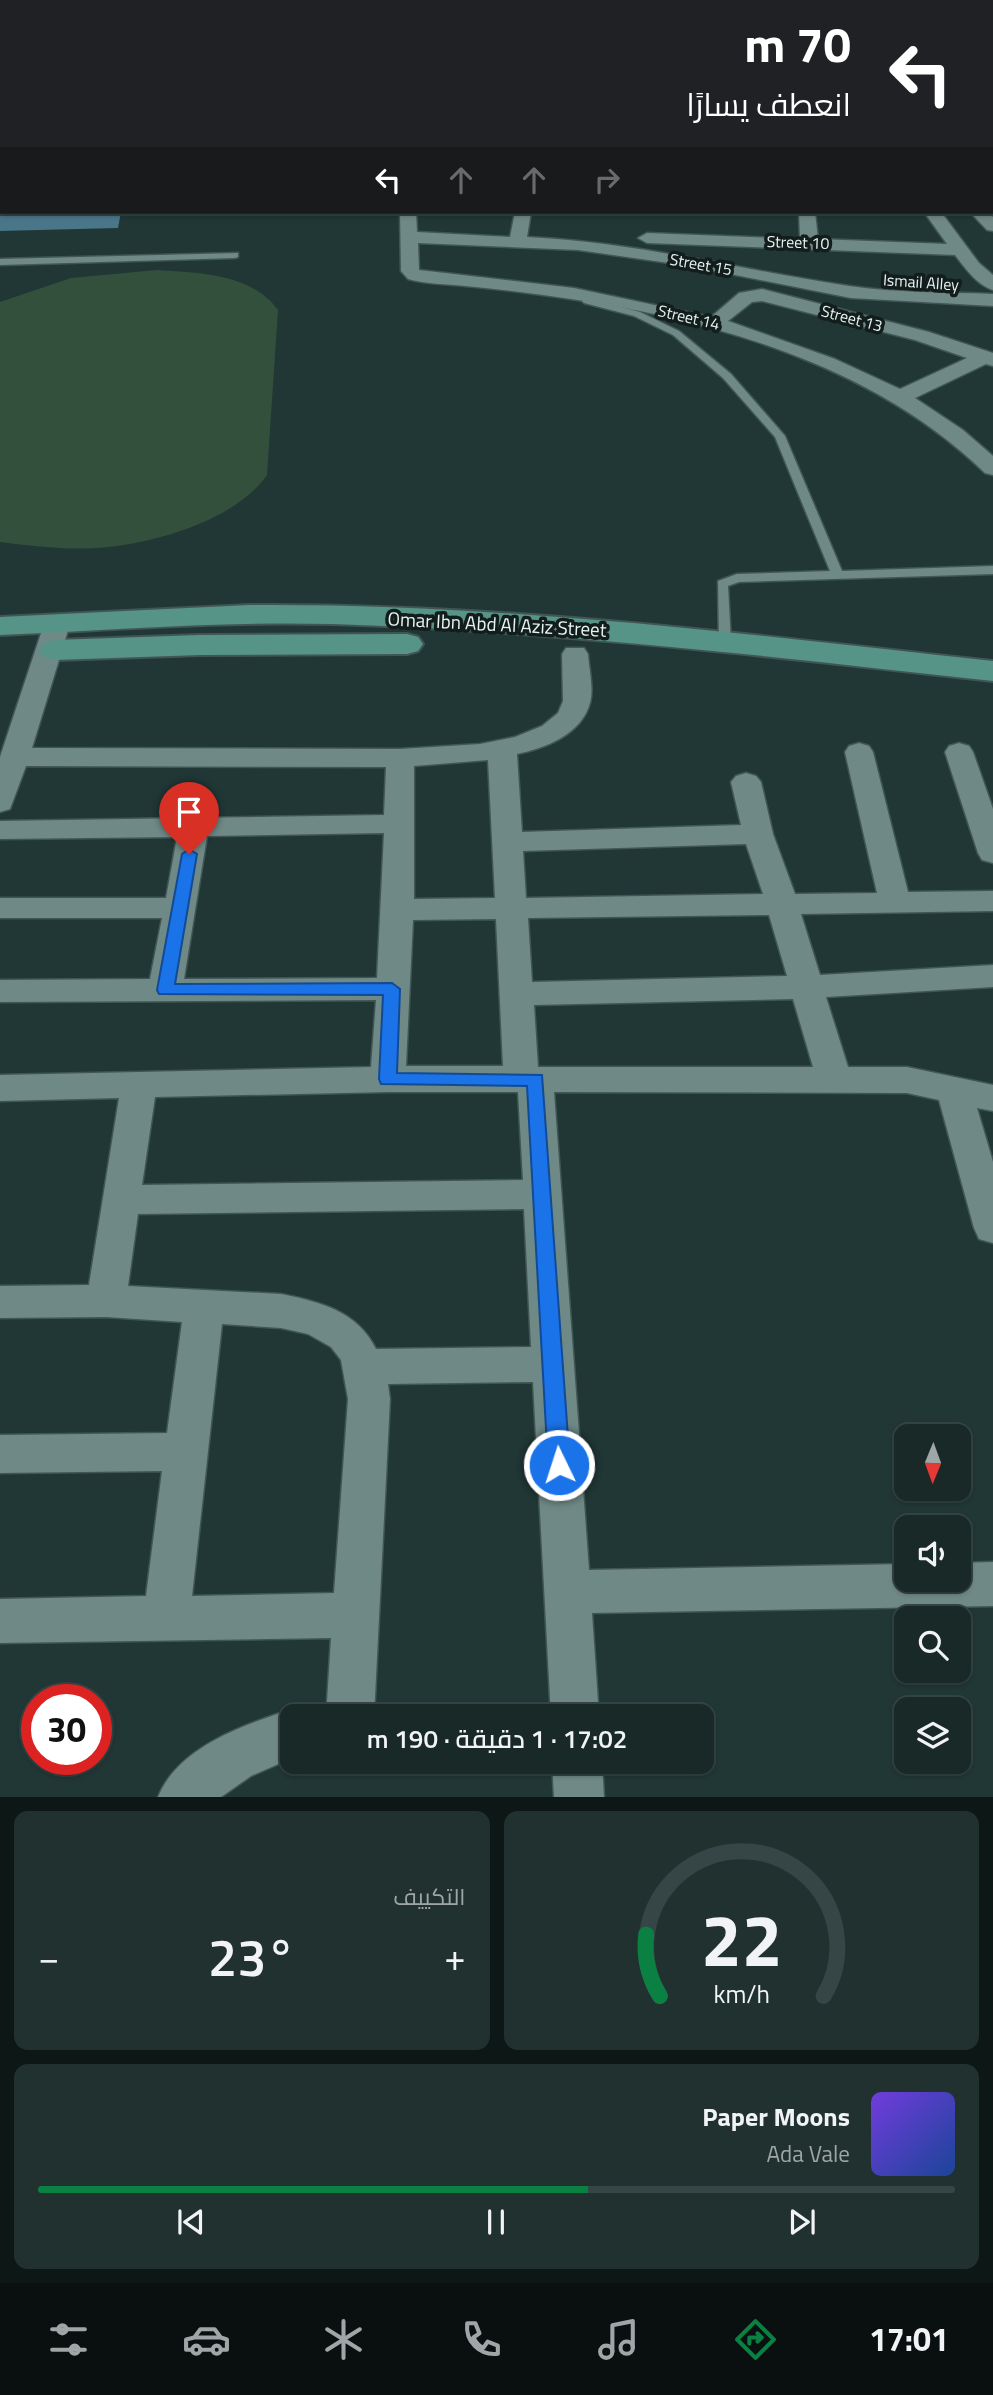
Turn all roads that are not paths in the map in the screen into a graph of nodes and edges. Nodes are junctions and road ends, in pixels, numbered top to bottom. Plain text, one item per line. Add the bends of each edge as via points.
1 (408, 214) edge
2 (523, 214) edge
3 (807, 214) edge
4 (934, 214) edge
5 (980, 214) edge
6 (993, 226) edge
7 (408, 237) junction
8 (635, 237) dead end
9 (518, 240) junction
10 (805, 242) junction
11 (571, 249) junction
12 (961, 250) junction
13 (235, 255) dead end
14 (0, 262) edge
15 (849, 277) dead end
16 (802, 283) junction
17 (993, 285) edge
18 (547, 288) junction
19 (705, 298) dead end
20 (993, 300) edge
21 (587, 301) dead end
22 (829, 312) junction
23 (685, 314) junction
24 (716, 322) junction
25 (922, 336) junction
26 (784, 345) junction
27 (892, 353) dead end
28 (989, 358) edge
29 (902, 396) junction
30 (993, 443) edge
31 (970, 445) junction
32 (993, 468) edge
33 (993, 570) edge
34 (837, 574) junction
35 (0, 626) edge
36 (53, 637) junction
37 (724, 642) junction
38 (0, 652) edge
39 (575, 654) junction
40 (993, 671) edge
41 (993, 694) edge
42 (502, 749) junction
43 (859, 752) dead end
44 (959, 752) dead end
45 (14, 757) junction
46 (400, 758) junction
47 (746, 782) dead end
48 (0, 803) edge
49 (399, 824) junction
50 (194, 827) junction
51 (0, 830) edge
52 (758, 834) junction
53 (508, 842) junction
54 (993, 853) edge
55 (993, 901) edge
56 (782, 903) junction
57 (895, 903) junction
58 (0, 908) edge
59 (180, 908) junction
60 (398, 910) junction
61 (512, 910) junction
62 (993, 976) edge
63 (807, 987) junction
64 (392, 989) junction
65 (165, 990) junction
66 (0, 991) edge
67 (517, 994) junction
68 (388, 1079) junction
69 (528, 1079) junction
70 (834, 1080) junction
71 (139, 1085) junction
72 (0, 1088) edge
73 (954, 1089) junction
74 (993, 1098) edge
75 (543, 1194) junction
76 (121, 1200) junction
77 (993, 1228) edge
78 (106, 1301) junction
79 (0, 1302) edge
80 (204, 1307) junction
81 (553, 1364) junction
82 (366, 1367) junction
83 (186, 1452) junction
84 (0, 1454) edge
85 (993, 1584) edge
86 (567, 1592) junction
87 (357, 1615) junction
88 (166, 1619) junction
89 (0, 1621) edge
90 (351, 1704) edge
91 (574, 1704) edge
92 (280, 1738) edge
93 (578, 1774) edge
94 (183, 1797) edge
95 (579, 1797) edge

1 - 7 street, Street 14
2 - 9 street
3 - 10 street
4 - 12 street
5 - 6 street
7 - 9 street, Street 15
7 - 18 street, Street 14 via 411,273 501,277
8 - 10 street, Street 10
9 - 11 street, Street 15
10 - 12 street, Street 10
10 - 16 street
11 - 16 street, Street 15 via 690,261
11 - 18 street
12 - 17 street
13 - 14 lane
15 - 17 street, Ismail Alley
16 - 20 street, Street 15 via 897,296
18 - 23 street, Street 14
19 - 23 street
21 - 34 lane via 637,314 676,333 727,376 780,436
22 - 24 street, Street 13 via 752,295
22 - 25 street, Street 13
22 - 26 street
23 - 24 street, Street 14
24 - 26 street, Street 14
25 - 27 street
25 - 28 street, Street 13
26 - 29 street, Street 14
28 - 29 street
29 - 31 street, Street 14
30 - 31 street
31 - 32 street, Street 14
33 - 34 lane
34 - 37 lane via 746,576 722,584
35 - 36 main road, Omar Ibn Abd Al Aziz Street
36 - 37 main road, Omar Ibn Abd Al Aziz Street via 330,615 539,625
36 - 38 main road, Omar Ibn Abd Al Aziz Street
36 - 39 main road, Omar Ibn Abd Al Aziz Street via 381,643
36 - 45 street
37 - 40 main road, Omar Ibn Abd Al Aziz Street
39 - 41 main road, Omar Ibn Abd Al Aziz Street
39 - 42 street via 577,701 570,717 552,732
42 - 46 street
42 - 53 street
43 - 57 street
44 - 54 street
45 - 46 street
45 - 48 street
46 - 49 street
47 - 52 street
49 - 50 street
49 - 60 street
50 - 51 street
50 - 59 street
52 - 53 street
52 - 56 street
53 - 61 street
55 - 57 street
56 - 57 street
56 - 61 street
56 - 63 street
58 - 59 street
59 - 65 street
60 - 61 street
60 - 64 street
61 - 67 street
62 - 63 street
63 - 67 street
63 - 70 street
64 - 65 street
64 - 68 street
65 - 66 street
67 - 69 street
68 - 69 street
68 - 71 street
69 - 70 street
69 - 75 street
70 - 73 street via 907,1080
71 - 72 street
71 - 76 street
73 - 74 street
73 - 77 street
75 - 76 street
75 - 81 street
76 - 78 street
78 - 79 street
78 - 80 street
80 - 82 street via 309,1316 354,1343
80 - 83 street
81 - 82 street
81 - 86 street
82 - 87 street via 369,1399
83 - 84 street
83 - 88 street
85 - 86 street
86 - 91 street
87 - 88 street
87 - 90 street
88 - 89 street
92 - 94 street via 226,1761
93 - 95 street

